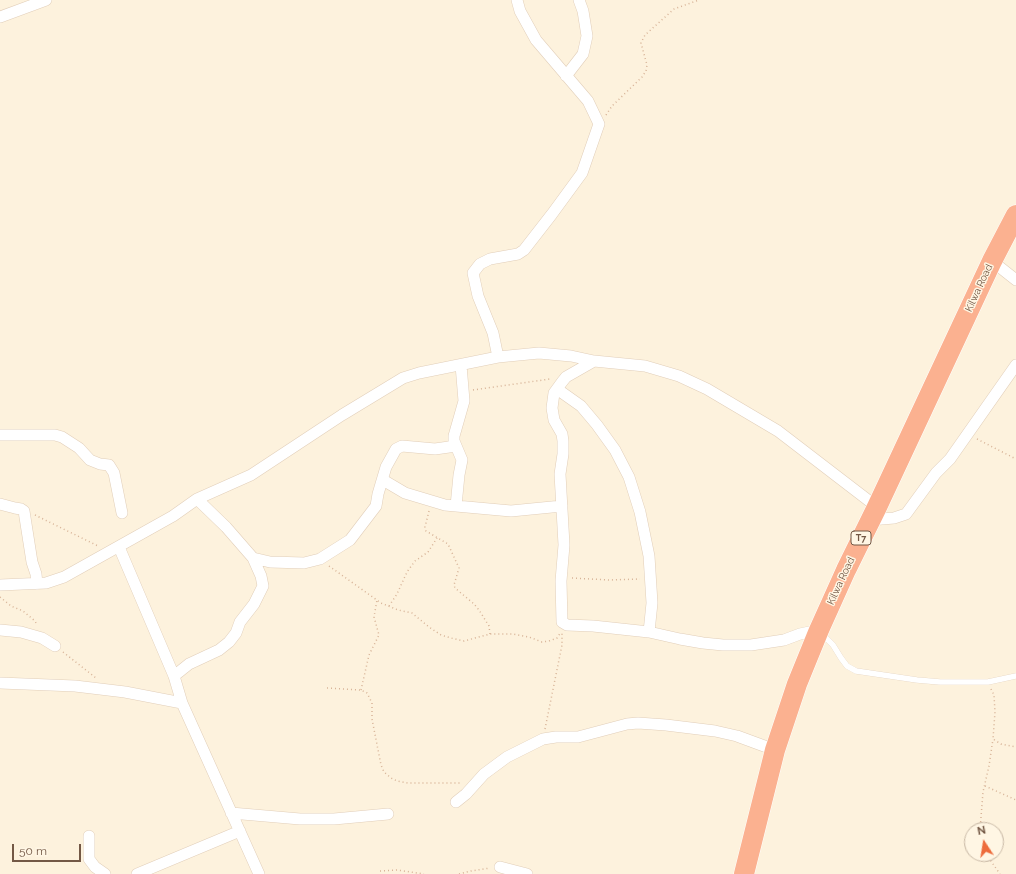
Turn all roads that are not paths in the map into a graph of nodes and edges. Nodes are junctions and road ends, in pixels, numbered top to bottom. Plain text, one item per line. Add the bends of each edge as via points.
1 (46, 0) edge
2 (516, 0) edge
3 (579, 0) edge
4 (0, 17) edge
5 (566, 76) junction
6 (1016, 215) edge
7 (992, 261) junction
8 (1016, 280) edge
9 (498, 358) junction
10 (594, 361) junction
11 (462, 365) junction
12 (1016, 365) edge
13 (557, 389) junction
14 (0, 434) edge
15 (456, 446) junction
16 (383, 480) junction
17 (197, 499) junction
18 (0, 504) edge
19 (456, 506) junction
20 (562, 506) junction
21 (122, 513) dead end
22 (873, 513) junction
23 (115, 550) junction
24 (253, 558) junction
25 (37, 584) junction
26 (0, 585) edge
27 (0, 630) edge
28 (819, 630) junction
29 (649, 632) junction
30 (55, 646) road end
31 (174, 676) junction
32 (1016, 676) edge
33 (0, 683) edge
34 (182, 703) junction
35 (775, 750) junction
36 (456, 802) dead end
37 (231, 813) junction
38 (388, 814) dead end
39 (240, 831) junction
40 (89, 836) dead end
41 (500, 867) road end
42 (105, 874) edge
43 (138, 874) edge
44 (259, 874) edge
45 (527, 874) edge
46 (744, 874) edge

1 - 4 street
2 - 5 street via 536,40
3 - 5 street via 587,36 584,54
5 - 9 street via 588,101 599,124 582,173 524,250 518,254 490,259 474,269 473,276 478,296 493,333
6 - 7 highway, Kilwa Road / T7
7 - 8 street
7 - 22 highway, Kilwa Road / T7
9 - 10 street via 545,353
9 - 11 street
10 - 13 street via 566,377
10 - 22 street via 644,366 679,376 707,389 778,431
11 - 15 street via 463,407 454,436
11 - 17 street via 403,378 342,414 251,475
12 - 22 street via 950,460 936,473 906,514 894,518
13 - 20 street via 552,408 563,441 560,474
13 - 29 street via 581,406 597,425 615,450 629,477 640,512 649,556 652,603
14 - 21 street via 55,435 79,448 90,460 109,465 114,473
15 - 16 street via 435,449 398,447 386,467
15 - 19 street via 462,460
16 - 19 street via 405,493
16 - 24 street via 376,506 365,522 350,540 320,559 304,563 270,562
17 - 23 street
17 - 24 street
18 - 25 street via 21,508 24,511
19 - 20 street via 511,511
20 - 29 street via 562,627 592,626
22 - 28 highway, Kilwa Road / T7
23 - 25 street via 64,577
23 - 31 street
24 - 31 street via 263,586 232,638 219,650 189,664
25 - 26 street
27 - 30 street via 42,638
28 - 29 street via 784,640 751,645 703,644
28 - 32 lane via 833,644 847,666 856,671 940,682 988,682
28 - 35 highway, Kilwa Road / T7 via 797,684
31 - 34 street
33 - 34 street via 112,690
34 - 37 street
35 - 36 street via 737,736 690,728 638,723 622,725 578,737 543,739 507,756 484,774
35 - 46 highway, Kilwa Road / T7
37 - 38 street via 300,819
37 - 39 street
39 - 43 street
39 - 44 street
40 - 42 street via 89,858 95,867
41 - 45 street

